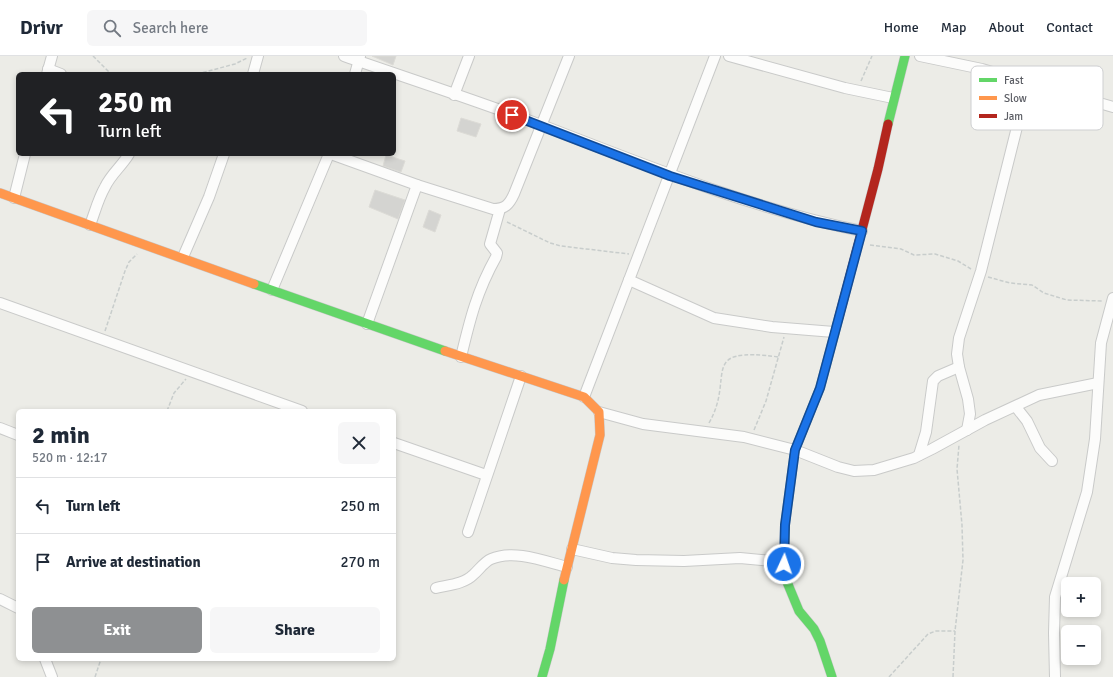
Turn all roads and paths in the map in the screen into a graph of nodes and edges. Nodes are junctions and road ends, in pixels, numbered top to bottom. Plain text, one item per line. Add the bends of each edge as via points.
1 (52, 56) edge
2 (93, 56) edge
3 (250, 56) edge
4 (258, 56) edge
5 (344, 56) edge
6 (469, 56) edge
7 (569, 56) edge
8 (715, 56) edge
9 (729, 56) edge
10 (872, 56) edge
11 (905, 56) edge
12 (920, 56) edge
13 (360, 59) edge
14 (971, 67) edge
15 (48, 72) edge
16 (109, 72) edge
17 (205, 72) edge
18 (254, 72) edge
19 (355, 72) edge
20 (394, 72) edge
21 (396, 73) edge
22 (856, 90) junction
23 (454, 95) junction
24 (893, 98) junction
25 (1103, 104) edge
26 (1113, 107) edge
27 (542, 125) junction
28 (1016, 130) edge
29 (24, 156) edge
30 (128, 156) edge
31 (223, 156) edge
32 (329, 156) edge
33 (335, 156) edge
34 (670, 176) junction
35 (417, 186) junction
36 (0, 193) edge
37 (14, 198) junction
38 (499, 213) junction
39 (90, 225) junction
40 (862, 231) junction
41 (859, 243) junction
42 (147, 246) junction
43 (639, 255) junction
44 (183, 257) junction
45 (980, 274) junction
46 (629, 280) junction
47 (272, 290) junction
48 (1112, 300) edge
49 (0, 302) edge
50 (367, 324) junction
51 (786, 329) junction
52 (834, 332) junction
53 (102, 339) junction
54 (461, 357) junction
55 (779, 357) junction
56 (959, 367) junction
57 (193, 372) junction
58 (521, 376) junction
59 (1098, 383) junction
60 (584, 397) junction
61 (1016, 407) junction
62 (167, 409) edge
63 (296, 409) edge
64 (599, 412) junction
65 (0, 428) edge
66 (963, 431) junction
67 (704, 432) junction
68 (16, 434) edge
69 (750, 439) junction
70 (396, 444) edge
71 (795, 450) junction
72 (919, 455) junction
73 (1052, 461) dead end
74 (486, 475) junction
75 (468, 532) dead end
76 (572, 549) junction
77 (784, 562) junction
78 (567, 567) junction
79 (436, 588) dead end
80 (0, 599) edge
81 (16, 607) edge
82 (955, 631) junction
83 (46, 661) edge
84 (100, 661) edge
85 (52, 677) edge
86 (95, 677) edge
87 (542, 677) edge
88 (832, 677) edge
89 (889, 677) edge
90 (953, 677) edge
91 (1055, 677) edge

1 - 15 street
2 - 16 path
3 - 17 path via 235,64
4 - 18 street
5 - 13 street
6 - 23 street
7 - 27 street
8 - 34 street
9 - 22 street
10 - 22 path
11 - 24 street
12 - 14 street
13 - 19 street
13 - 20 street
21 - 23 street
22 - 24 street
23 - 27 street
24 - 40 street
25 - 26 street
27 - 34 street
27 - 38 street via 510,203
28 - 45 street
29 - 37 street
30 - 39 street via 105,186
31 - 44 street
32 - 47 street
33 - 35 street
34 - 40 street via 816,222
34 - 43 street
35 - 38 street
35 - 50 street
36 - 37 street
37 - 39 street
38 - 43 path via 550,243
38 - 54 street via 490,244 496,251 496,257 483,280
39 - 42 street
40 - 41 street
41 - 45 path via 901,249 914,255 935,254 947,257 969,266
41 - 52 street
42 - 44 street
42 - 53 path via 134,256 125,271
43 - 46 street
44 - 47 street
45 - 48 path via 999,281 1032,285 1044,293 1060,298 1085,301
45 - 56 street via 959,338
46 - 51 street via 706,316
46 - 60 street
47 - 50 street
48 - 59 street via 1101,343
49 - 53 street
50 - 54 street
51 - 52 street
51 - 55 path
52 - 71 street via 820,388
53 - 57 street
54 - 58 street
55 - 67 path via 741,354 728,360 722,372 717,408
55 - 69 path via 766,401
56 - 66 street via 970,414
56 - 72 street via 938,376 934,381 926,432
57 - 62 path via 174,393
57 - 63 street
58 - 60 street
58 - 74 street
59 - 61 street via 1039,395
59 - 91 street via 1095,439 1087,492 1055,597
60 - 64 street
61 - 66 street
61 - 73 street via 1027,421 1040,448
64 - 67 street via 643,424
64 - 76 street via 600,435
65 - 68 street
66 - 72 street
66 - 82 path via 957,469 963,560
67 - 69 street
69 - 71 street
70 - 74 street
71 - 72 street via 854,471 874,470
71 - 77 street via 785,525
74 - 75 street
76 - 77 street via 612,558 636,560 740,558
76 - 78 street
77 - 88 street via 793,599 799,611 814,628
78 - 79 street via 525,557 503,555 491,559 463,582
78 - 87 street
80 - 81 street
82 - 89 path via 936,631 928,634
82 - 90 path
83 - 85 street
84 - 86 path

